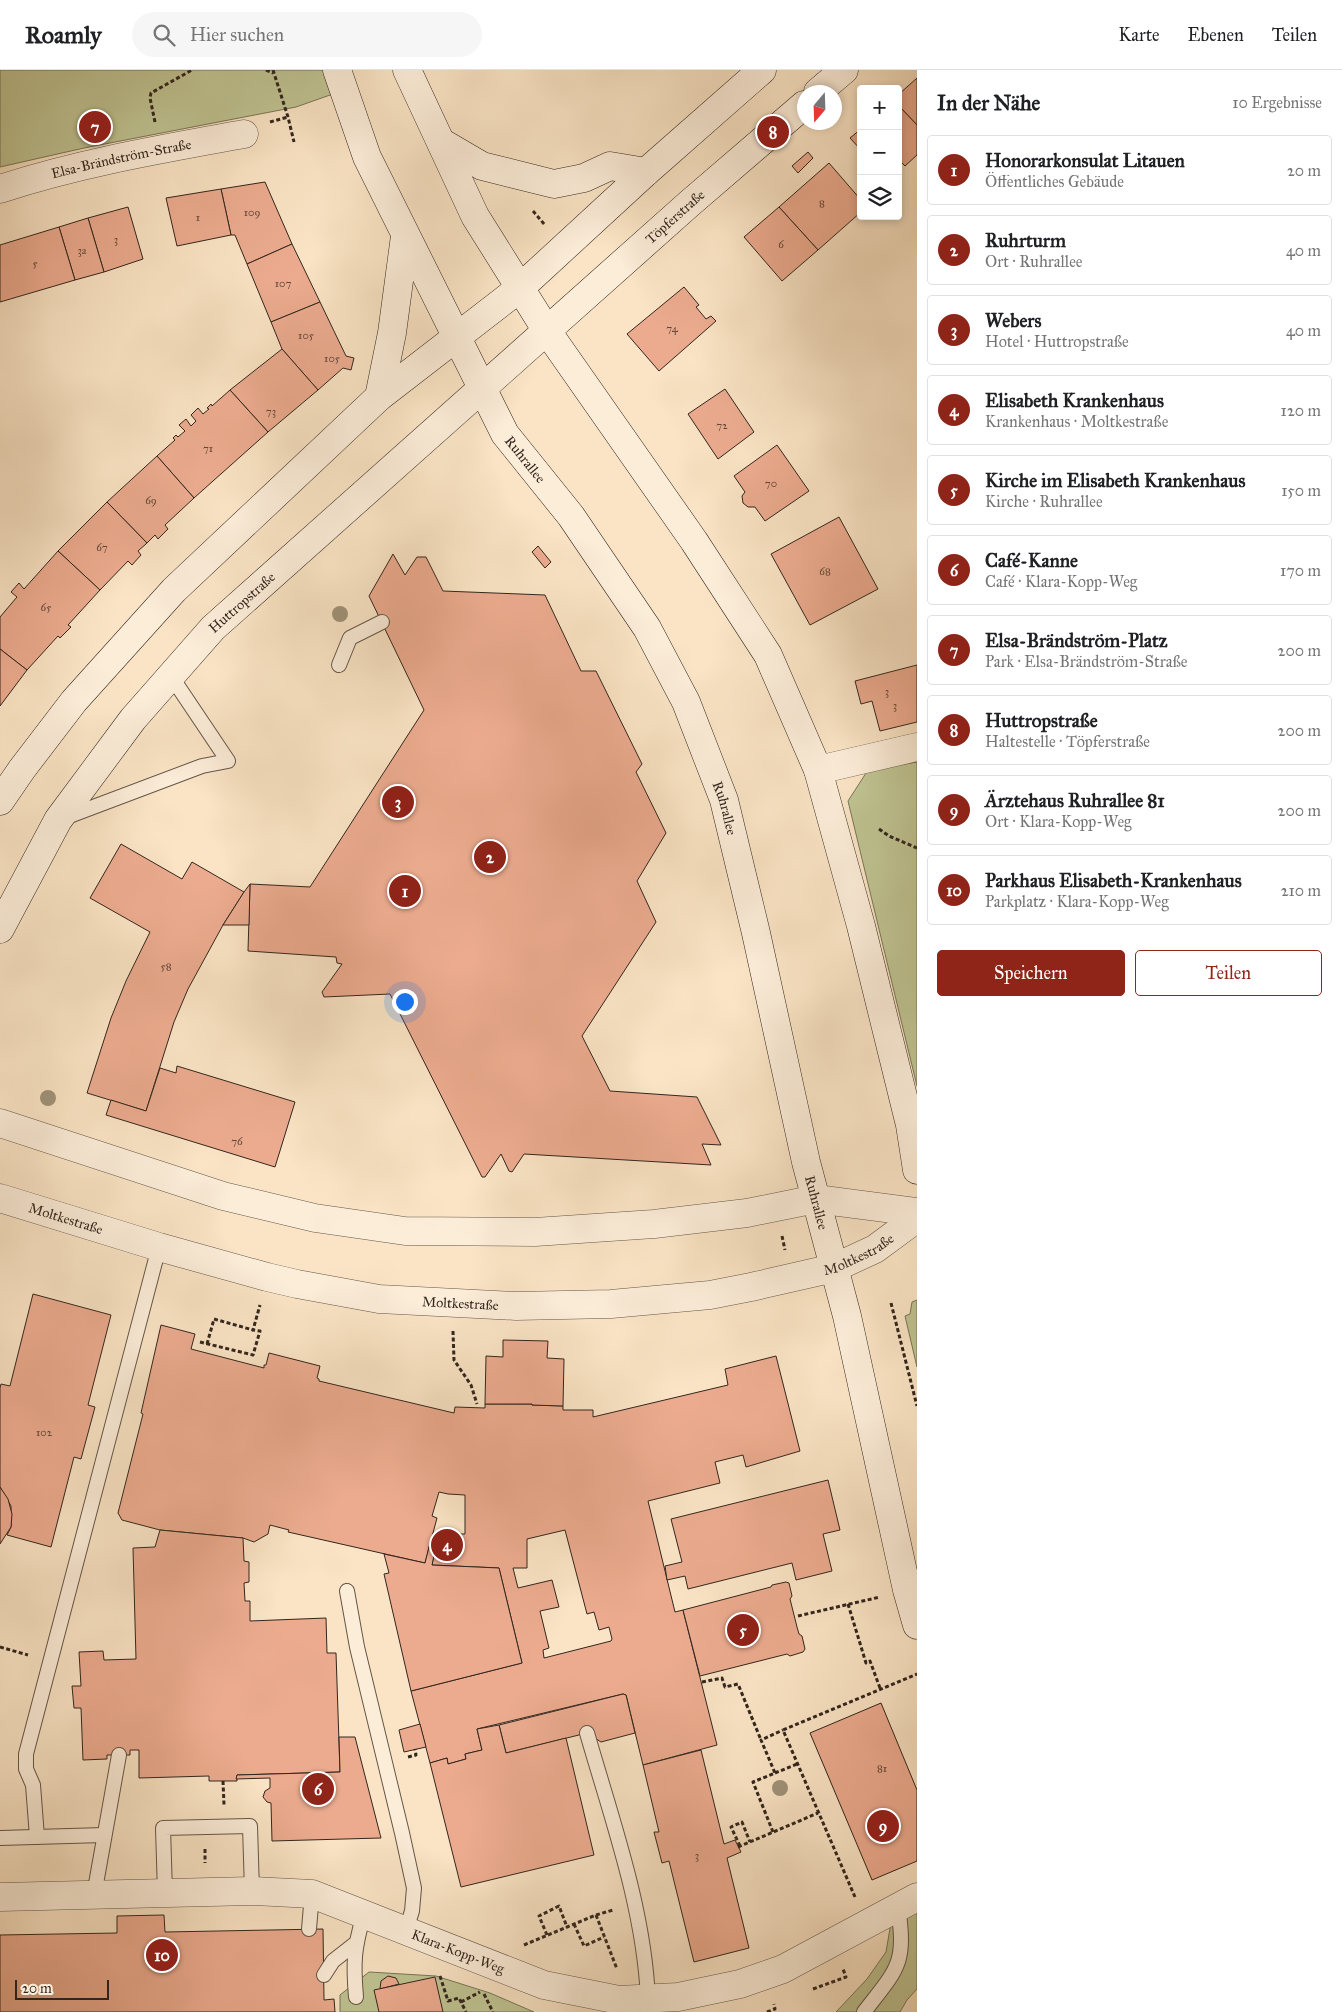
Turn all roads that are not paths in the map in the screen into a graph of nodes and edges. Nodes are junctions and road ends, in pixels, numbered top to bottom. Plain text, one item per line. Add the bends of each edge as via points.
1 (337, 70) edge
2 (407, 70) edge
3 (762, 70) edge
4 (844, 70) edge
5 (826, 85) edge
6 (797, 111) edge
7 (244, 134) dead end
8 (441, 142) junction
9 (646, 172) junction
10 (0, 189) edge
11 (405, 236) junction
12 (520, 288) junction
13 (546, 331) junction
14 (456, 336) junction
15 (482, 390) junction
16 (379, 397) junction
17 (382, 622) dead end
18 (338, 665) dead end
19 (171, 676) junction
20 (917, 747) edge
21 (818, 770) junction
22 (0, 800) edge
23 (58, 820) junction
24 (0, 929) edge
25 (0, 1122) edge
26 (917, 1170) edge
27 (0, 1198) edge
28 (816, 1199) junction
29 (917, 1212) edge
30 (917, 1218) edge
31 (159, 1247) junction
32 (834, 1268) junction
33 (347, 1591) dead end
34 (917, 1626) edge
35 (587, 1733) dead end
36 (119, 1755) dead end
37 (104, 1835) junction
38 (37, 1837) junction
39 (0, 1838) edge
40 (252, 1891) junction
41 (165, 1893) junction
42 (312, 1894) junction
43 (94, 1895) junction
44 (0, 1897) edge
45 (908, 1901) edge
46 (364, 1914) junction
47 (309, 1929) dead end
48 (406, 1930) junction
49 (356, 1943) junction
50 (324, 1975) dead end
51 (356, 1997) dead end
52 (648, 1999) junction
53 (864, 2012) edge

1 - 11 main road, Ruhrallee via 367,157
2 - 8 main road
3 - 9 main road
4 - 5 main road
6 - 13 main road, Töpferstraße
7 - 10 main road, Elsa-Brändström-Straße via 33,178
8 - 9 main road via 482,166 554,184 584,178 610,166
8 - 12 main road via 475,216
9 - 12 main road
11 - 14 main road, Ruhrallee
11 - 16 main road via 392,333
12 - 13 main road
12 - 14 main road
13 - 15 main road, Huttropstraße
13 - 21 main road via 694,541 768,655
14 - 15 main road, Ruhrallee
14 - 16 main road
15 - 19 main road, Huttropstraße via 213,628
15 - 28 main road, Ruhrallee via 505,434 571,516 641,620 686,702 724,800
16 - 22 main road via 174,590 74,701
17 - 18 lane via 350,638
19 - 23 main road, Huttropstraße via 133,719
19 - 23 lane via 228,761 202,766
20 - 21 main road
21 - 26 main road via 861,926 910,1125
23 - 24 main road, Huttropstraße
25 - 28 main road, Moltkestraße via 223,1196 315,1218 406,1232 535,1232 654,1224 747,1213
27 - 31 main road, Moltkestraße
28 - 29 main road, Moltkestraße
28 - 32 main road, Ruhrallee
30 - 32 main road, Moltkestraße via 875,1249
31 - 32 main road, Moltkestraße via 267,1277 379,1299 516,1306 611,1304 710,1295
31 - 38 lane via 26,1754
32 - 34 main road, Ruhrallee
33 - 48 lane via 414,1888
35 - 52 lane via 635,1902 646,1963
36 - 37 lane
37 - 38 lane
37 - 43 lane
38 - 39 lane
40 - 41 main road, Klara-Kopp-Weg
40 - 41 lane via 250,1826 242,1826 163,1828
40 - 42 main road, Klara-Kopp-Weg
41 - 43 main road, Klara-Kopp-Weg
42 - 46 main road, Klara-Kopp-Weg
42 - 47 lane
43 - 44 main road, Klara-Kopp-Weg
45 - 52 main road, Klara-Kopp-Weg via 783,1968 740,1984 678,1997
45 - 53 lane, Klara-Kopp-Weg via 899,1962 892,1977
46 - 48 main road, Klara-Kopp-Weg
46 - 49 lane
48 - 52 main road, Klara-Kopp-Weg via 544,1985 618,2000
49 - 50 lane via 333,1962
49 - 51 lane via 353,1965

